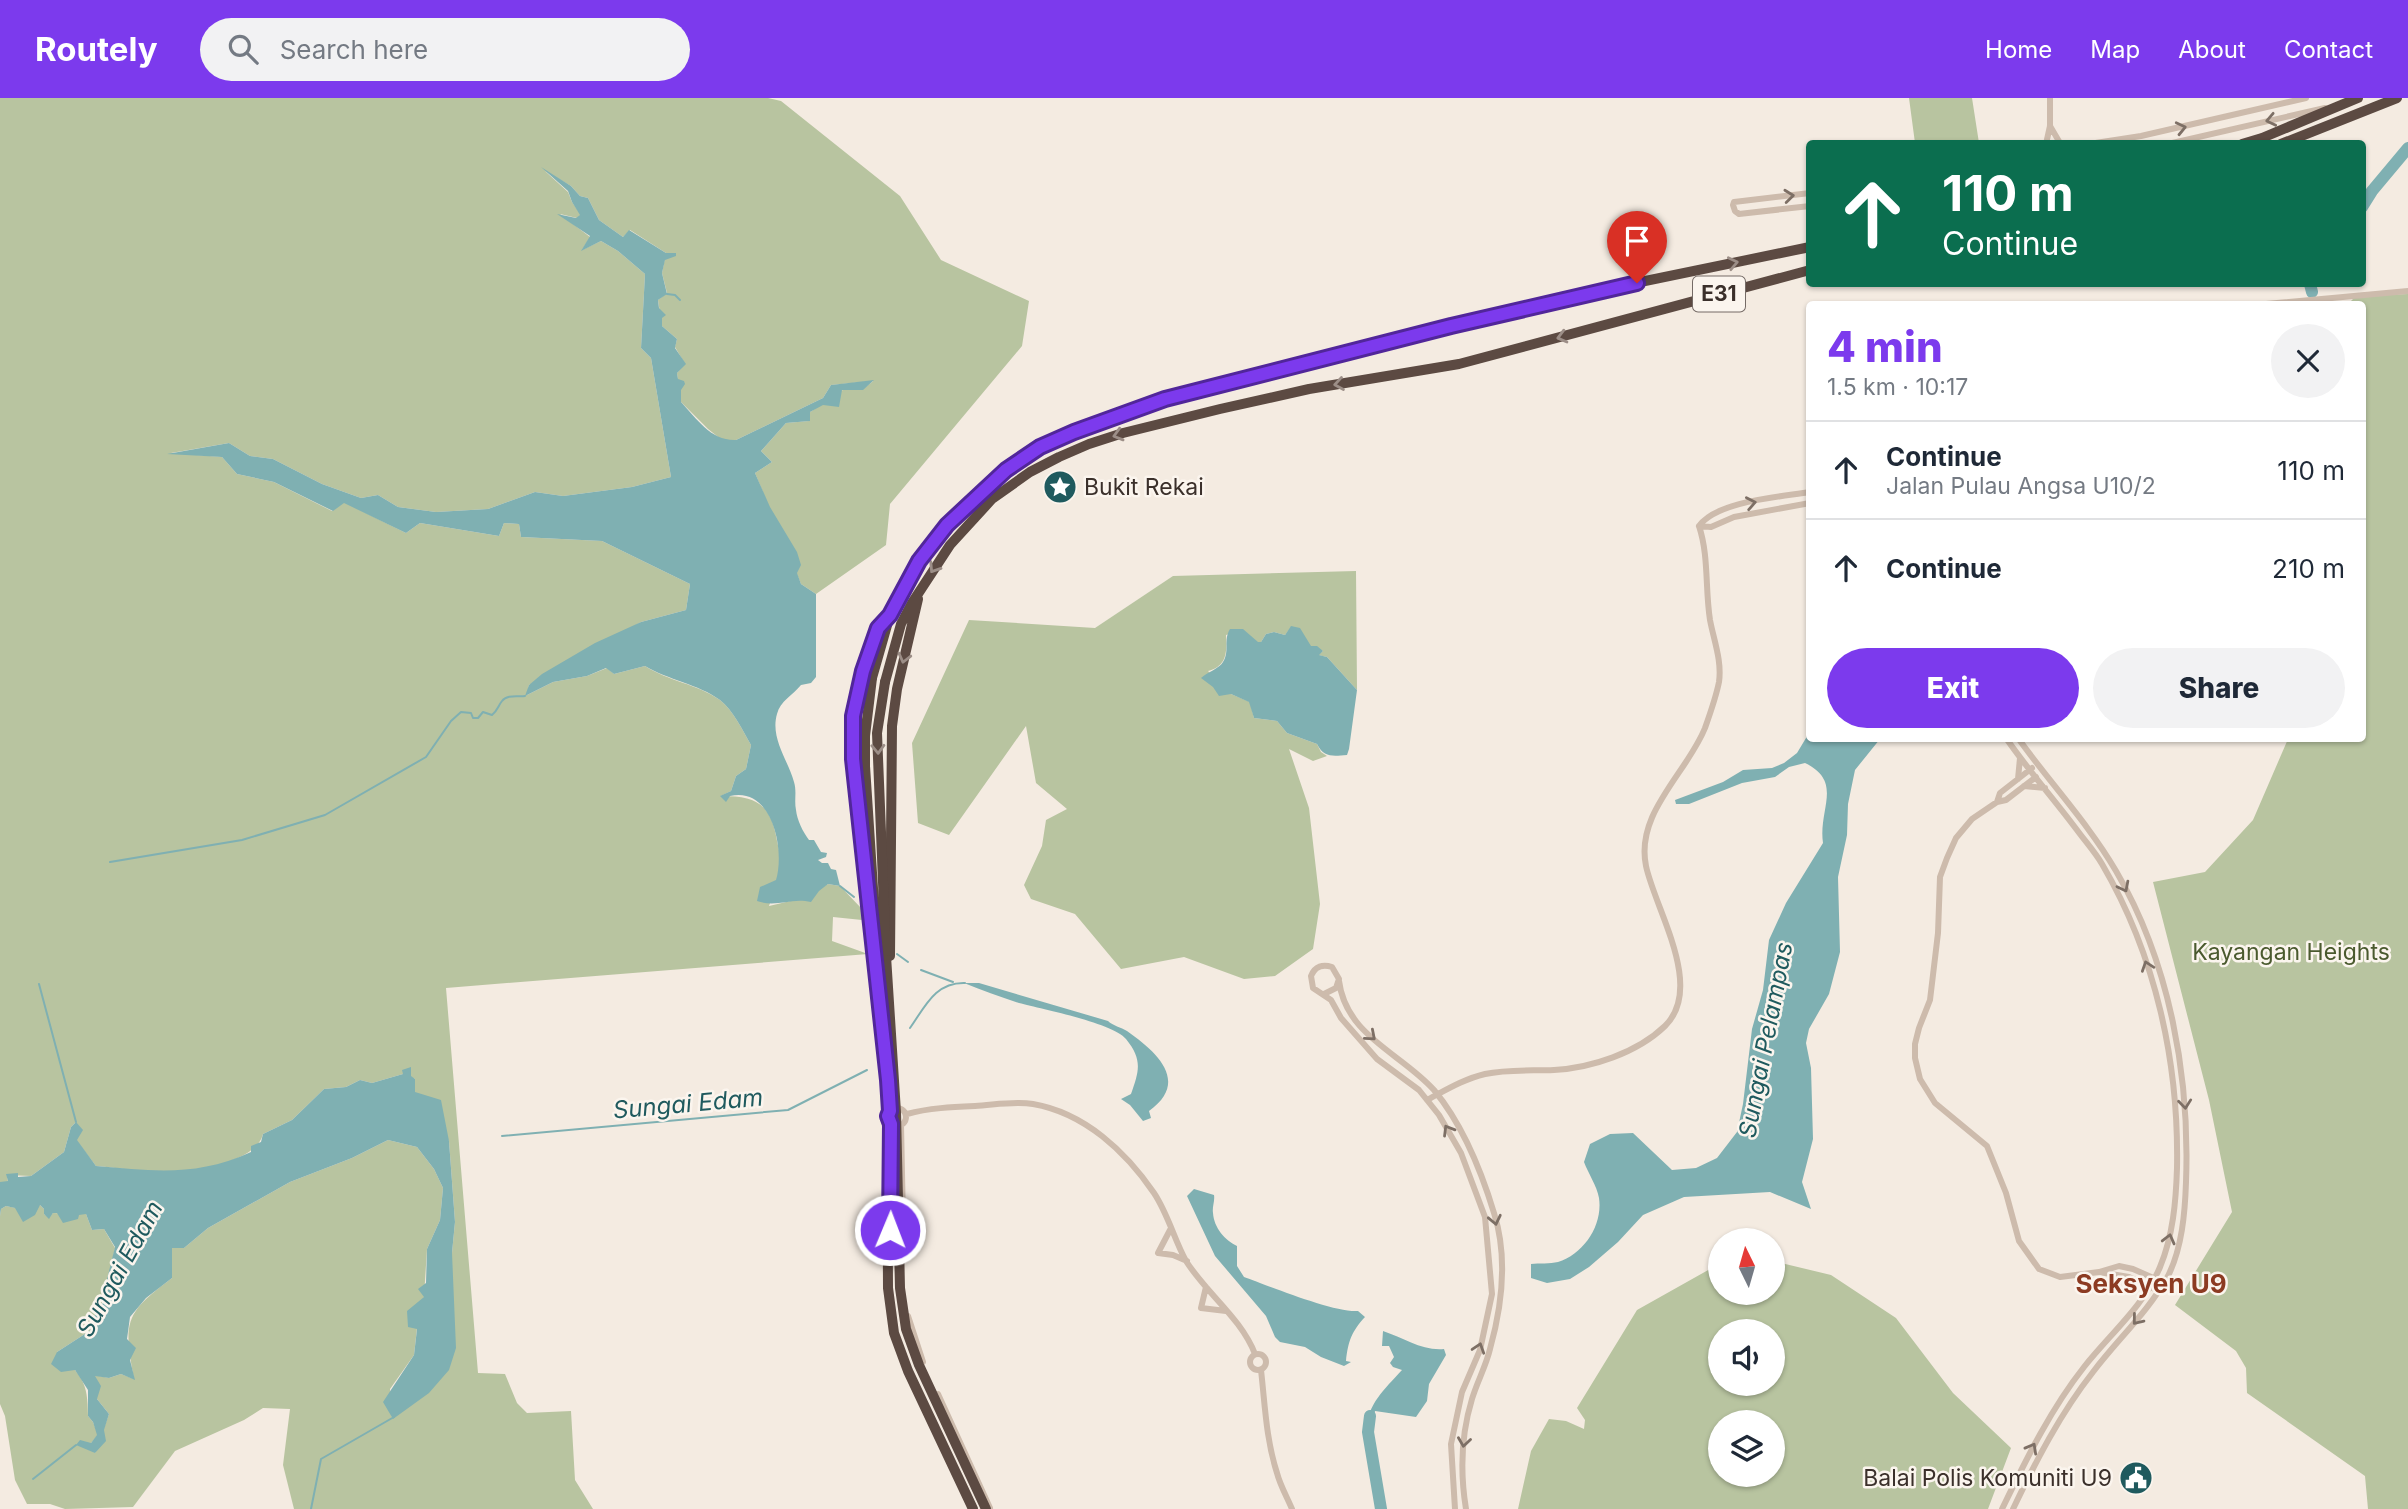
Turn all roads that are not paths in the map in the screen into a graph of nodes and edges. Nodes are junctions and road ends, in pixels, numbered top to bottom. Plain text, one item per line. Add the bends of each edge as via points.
1 (2050, 98) edge
2 (2306, 98) edge
3 (2360, 98) edge
4 (2397, 98) edge
5 (2050, 126) junction
6 (2048, 140) edge
7 (2058, 140) edge
8 (2115, 140) edge
9 (2185, 140) edge
10 (2255, 140) edge
11 (2291, 140) edge
12 (1806, 193) edge
13 (1806, 206) edge
14 (1806, 248) edge
15 (1806, 271) edge
16 (2408, 291) edge
17 (2299, 301) edge
18 (1806, 493) edge
19 (1806, 504) edge
20 (1699, 526) junction
21 (920, 592) junction
22 (890, 615) junction
23 (2009, 742) edge
24 (2021, 742) edge
25 (2020, 758) junction
26 (2037, 764) junction
27 (2029, 770) junction
28 (2042, 771) junction
29 (2035, 778) junction
30 (2018, 779) junction
31 (2024, 786) junction
32 (2045, 788) junction
33 (1997, 802) junction
34 (869, 917) joint
35 (890, 962) joint
36 (1339, 979) junction
37 (1324, 994) junction
38 (1437, 1095) junction
39 (1427, 1100) junction
40 (899, 1107) junction
41 (890, 1111) junction
42 (907, 1114) junction
43 (891, 1124) junction
44 (901, 1125) junction
45 (1170, 1230) junction
46 (1187, 1261) junction
47 (2160, 1267) junction
48 (2099, 1272) junction
49 (2141, 1272) junction
50 (2154, 1278) junction
51 (2138, 1281) junction
52 (2164, 1283) junction
53 (1206, 1287) junction
54 (2150, 1287) junction
55 (2159, 1291) junction
56 (2140, 1301) junction
57 (1226, 1311) junction
58 (1255, 1354) junction
59 (1261, 1370) junction
60 (975, 1509) edge
61 (988, 1509) edge
62 (1292, 1509) edge
63 (1455, 1509) edge
64 (1466, 1509) edge
65 (2002, 1509) edge
66 (2013, 1509) edge

1 - 5 street
8 -> 2 street
3 -> 9 street
3 - 10 highway, bridge
4 - 11 highway
5 - 6 street
5 - 7 street
13 -> 12 street via 1739,214 1732,205
22 -> 14 highway, E31 via 919,561 974,497 1040,447 1074,432 1165,399 1451,326
15 -> 21 highway, E31 via 1460,364 1309,389 1089,444 1030,472 992,499 950,545
16 - 17 street
20 -> 18 street via 1704,518 1735,506
19 - 20 street
20 - 38 street via 1718,683 1701,737 1648,825 1645,847 1645,864 1676,958 1681,985 1676,1007 1667,1024 1652,1037 1605,1059 1579,1068 1484,1074
21 -> 35 highway via 892,726
21 -> 61 highway, E31, bridge via 901,624 877,733 897,1112 900,1288 906,1329 919,1365
22 - 34 highway via 878,628 853,716
22 - 60 highway, E31, bridge via 872,678 864,766 887,1102 888,1288 894,1333 908,1371
23 - 25 street
24 - 26 street
25 - 27 street
25 - 30 street
26 - 27 street
26 - 28 street
27 - 29 street
27 - 30 street
28 - 29 street
28 -> 52 street via 2121,881 2157,964 2173,1024 2181,1067 2187,1161 2180,1241
29 - 31 street
29 - 32 street
30 - 33 street via 2000,793
31 - 32 street
31 - 33 street
47 -> 32 street via 2173,1219 2178,1129 2160,1004 2132,922 2101,862
33 - 48 street via 1955,838 1940,877 1933,978 1915,1044 1917,1068 1935,1103 1987,1146 2019,1241 2039,1269 2060,1277
34 - 41 street
35 - 40 street
36 - 37 street via 1336,988
36 - 37 street via 1332,967 1315,969 1311,984
36 -> 38 street via 1345,1005 1359,1026
37 - 39 street via 1377,1059
38 - 39 street
38 -> 64 street via 1474,1158 1495,1215 1502,1266 1502,1295 1490,1351 1462,1444
63 -> 39 street via 1451,1444 1492,1294 1480,1200 1451,1133
40 - 41 street
40 - 42 street
41 - 43 street
42 - 44 street
42 - 45 street via 1012,1103 1070,1114 1132,1165 1156,1196
43 - 44 street
43 - 60 street via 890,1230 897,1333
44 - 61 street via 907,1313 924,1366
45 - 46 street
45 - 46 street via 1158,1253
46 - 53 street
47 - 49 street
47 - 50 street
48 - 49 street via 2119,1266
48 - 51 street
49 - 50 street
50 - 52 street
50 - 54 street
51 - 54 street
51 - 56 street
52 - 55 street
53 - 57 street
53 - 57 street via 1200,1308
54 - 55 street
54 - 56 street
55 -> 66 street via 2093,1371 2055,1427
65 -> 56 street via 2063,1395
57 - 58 street
58 - 59 street via 1265,1359
58 - 59 street via 1250,1365
59 - 62 street via 1270,1448

